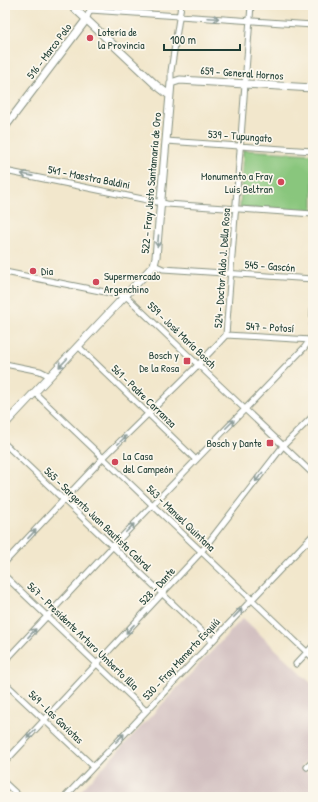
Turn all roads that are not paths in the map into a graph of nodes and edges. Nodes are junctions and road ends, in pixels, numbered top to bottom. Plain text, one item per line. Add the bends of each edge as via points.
1 (70, 5) edge
2 (181, 5) edge
3 (251, 5) edge
4 (90, 7) edge
5 (179, 16) junction
6 (86, 20) junction
7 (250, 20) junction
8 (313, 25) edge
9 (171, 83) junction
10 (245, 84) junction
11 (313, 88) edge
12 (169, 95) junction
13 (5, 127) edge
14 (166, 141) junction
15 (241, 146) junction
16 (313, 151) edge
17 (5, 171) edge
18 (162, 203) junction
19 (236, 209) junction
20 (313, 214) edge
21 (154, 265) junction
22 (5, 272) edge
23 (232, 274) junction
24 (313, 279) edge
25 (125, 296) junction
26 (313, 310) edge
27 (226, 335) junction
28 (312, 340) edge
29 (78, 346) junction
30 (5, 364) edge
31 (198, 365) junction
32 (50, 376) junction
33 (35, 393) junction
34 (245, 409) junction
35 (148, 414) junction
36 (313, 416) edge
37 (5, 424) edge
38 (5, 444) edge
39 (283, 446) junction
40 (103, 458) junction
41 (196, 460) junction
42 (313, 474) edge
43 (64, 500) junction
44 (152, 506) junction
45 (313, 535) edge
46 (307, 541) junction
47 (113, 546) junction
48 (313, 547) edge
49 (202, 552) junction
50 (5, 562) edge
51 (5, 576) edge
52 (163, 595) junction
53 (252, 599) junction
54 (47, 616) junction
55 (212, 641) junction
56 (313, 646) edge
57 (307, 652) junction
58 (313, 658) edge
59 (5, 661) edge
60 (98, 664) junction
61 (296, 664) dead end
62 (5, 683) edge
63 (146, 711) junction
64 (44, 721) junction
65 (313, 761) edge
66 (5, 762) edge
67 (93, 766) junction
68 (307, 767) dead end
69 (5, 783) edge
70 (20, 797) edge
71 (65, 797) edge

1 - 6 street
2 - 5 street, 522 - Fray Justo Santamaría de Oro
3 - 7 street, 524 - Doctor Aldo J. Della Rosa
4 - 5 street
4 - 6 street, 516 - Marco Polo
5 -> 7 street
5 - 9 street, 522 - Fray Justo Santamaría de Oro
6 - 12 street
6 - 13 street, 516 - Marco Polo
7 - 8 street
7 - 10 street, 524 - Doctor Aldo J. Della Rosa
9 - 10 street, 659 - General Hornos via 180,80
9 - 12 street, 522 - Fray Justo Santamaría de Oro
10 - 11 street, 659 - General Hornos
10 - 15 street, 524 - Doctor Aldo J. Della Rosa
12 - 14 street, 522 - Fray Justo Santamaría de Oro
14 - 15 street, 539 - Tupungato
14 - 18 street, 522 - Fray Justo Santamaría de Oro
15 - 16 street, 539 - Tupungato
15 - 19 street, 524 - Doctor Aldo J. Della Rosa
18 -> 17 street, 541 - Maestra Baldini
18 - 19 street, 541 - Maestra Baldini
18 -> 21 street, 522 - Fray Justo Santamaría de Oro
19 - 20 street, 541 - Maestra Baldini
19 - 23 street, 524 - Doctor Aldo J. Della Rosa
21 - 23 street, 545 - Gascón via 163,269
21 - 25 street, 522 - Fray Justo Santamaría de Oro
22 - 25 street
23 - 24 street, 545 - Gascón
23 - 27 street, 524 - Doctor Aldo J. Della Rosa
25 - 29 street, 522 - Fray Justo Santamaría de Oro
25 - 31 street, 559 - José María Bosch
26 - 28 street
27 - 28 street, 547 - Potosí
27 - 31 street, 524 - Doctor Aldo J. Della Rosa
28 - 34 street
29 -> 32 street, 522 - Fray Justo Santamaría de Oro
29 - 35 street, 561 - Padre Carranza
30 - 32 street via 40,371
31 - 34 street, 559 - José María Bosch
31 - 35 street, 524 - Doctor Aldo J. Della Rosa
32 - 33 street, 522 - Fray Justo Santamaría de Oro
33 - 37 street, 522 - Fray Justo Santamaría de Oro
33 - 40 street, 563 - Manuel Quintana
34 - 39 street, 559 - José María Bosch
41 -> 34 street
40 -> 35 street, 524 - Doctor Aldo J. Della Rosa
35 - 41 street, 561 - Padre Carranza
36 - 39 street, 528 - Dante
38 - 43 street, 565 - Sargento Juan Bautista Cabral
39 - 42 street, 559 - José María Bosch
39 -> 49 street, 528 - Dante
40 - 43 street, 524 - Doctor Aldo J. Della Rosa
40 - 44 street, 563 - Manuel Quintana
41 - 44 street
43 - 47 street, 565 - Sargento Juan Bautista Cabral
50 -> 43 street, 524 - Doctor Aldo J. Della Rosa
47 -> 44 street
44 - 49 street, 563 - Manuel Quintana
45 - 46 street, 530 - Fray Mamerto Esquiú
46 - 48 street
46 - 53 street, 530 - Fray Mamerto Esquiú
47 - 52 street, 565 - Sargento Juan Bautista Cabral
47 - 54 street
49 - 52 street, 528 - Dante
49 - 53 street, 563 - Manuel Quintana
51 - 54 street, 567 - Presidente Arturo Umberto Illia
52 - 55 street, 565 - Sargento Juan Bautista Cabral
52 -> 60 street, 528 - Dante
55 -> 53 street, 530 - Fray Mamerto Esquiú
53 - 57 street, 563 - Manuel Quintana
59 -> 54 street
54 - 60 street, 567 - Presidente Arturo Umberto Illia
55 - 63 street, 530 - Fray Mamerto Esquiú
56 - 57 street
57 - 58 street, 563 - Manuel Quintana
57 - 61 street
60 - 63 street, 567 - Presidente Arturo Umberto Illia
60 - 64 street, 528 - Dante
62 - 64 street, 569 - Las Gaviotas
67 -> 63 street, 530 - Fray Mamerto Esquiú
64 -> 66 street, 528 - Dante
64 - 67 street, 569 - Las Gaviotas
65 - 68 street
67 - 71 street, 530 - Fray Mamerto Esquiú
69 - 70 street

